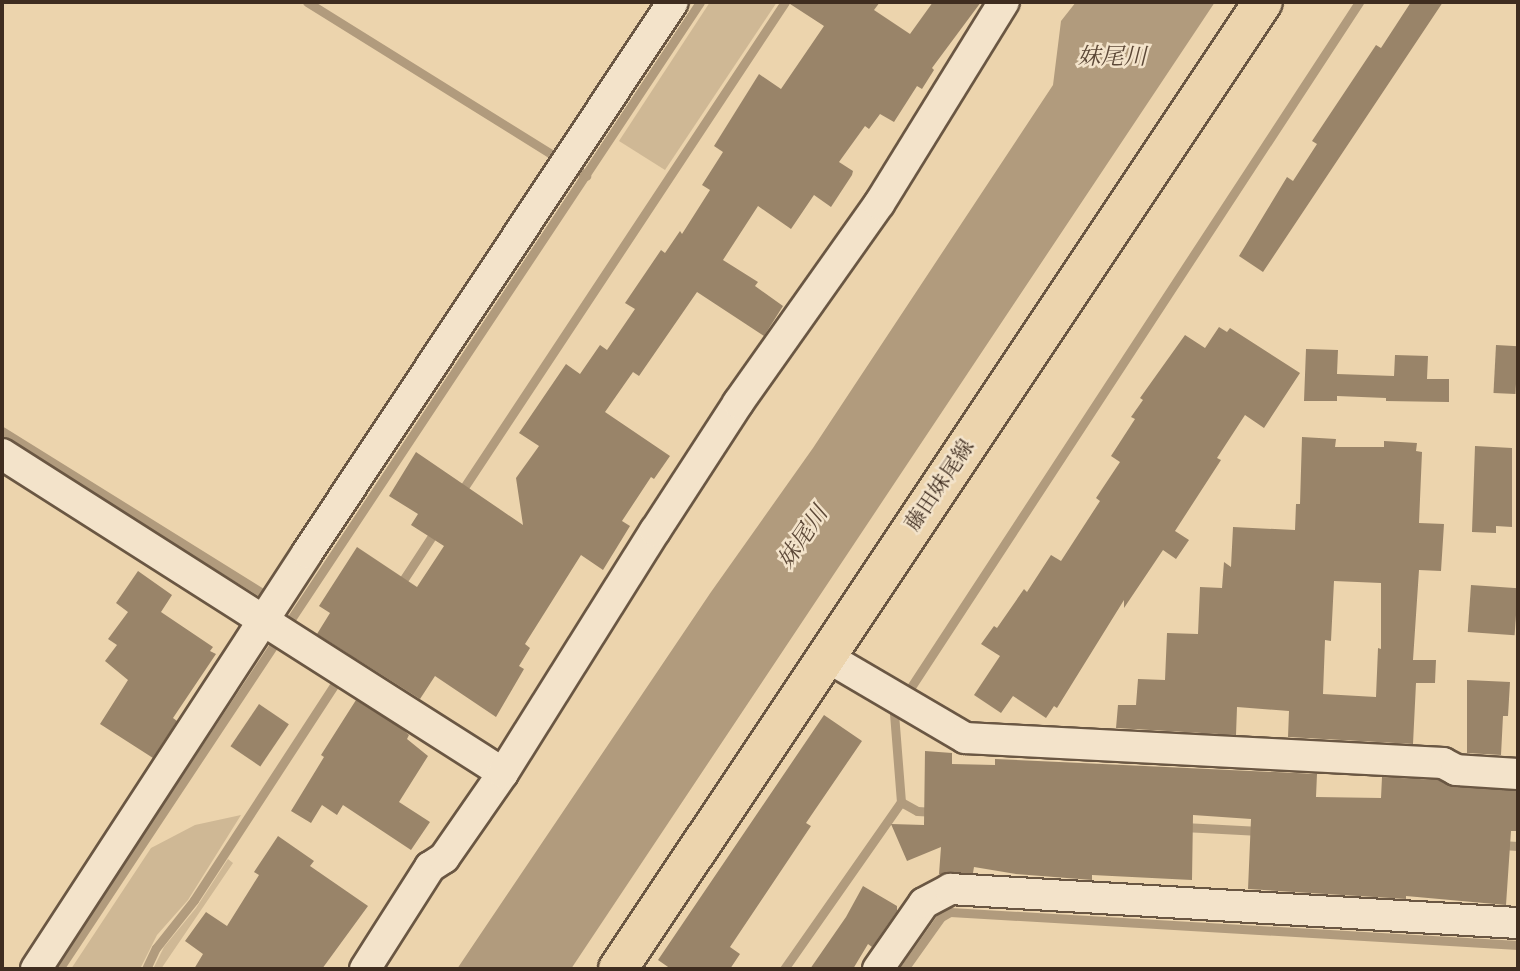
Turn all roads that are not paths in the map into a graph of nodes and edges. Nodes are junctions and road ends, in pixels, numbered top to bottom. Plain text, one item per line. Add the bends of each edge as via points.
1 (673, 2) edge
2 (1004, 2) edge
3 (1263, 2) edge
4 (2, 454) edge
5 (276, 617) junction
6 (827, 657) junction
7 (503, 773) junction
8 (1518, 774) edge
9 (1518, 923) edge
10 (36, 969) edge
11 (365, 969) edge
12 (618, 969) edge
13 (878, 969) edge

1 - 5 street
2 - 7 street via 879,204 738,403
3 - 6 main road, 藤田妹尾線
4 - 5 street
5 - 7 street via 342,671
5 - 10 street
6 - 8 street via 965,738 1443,763 1456,770
6 - 12 main road, 藤田妹尾線
7 - 11 street via 444,858 430,867
9 - 13 street via 950,889 924,903

